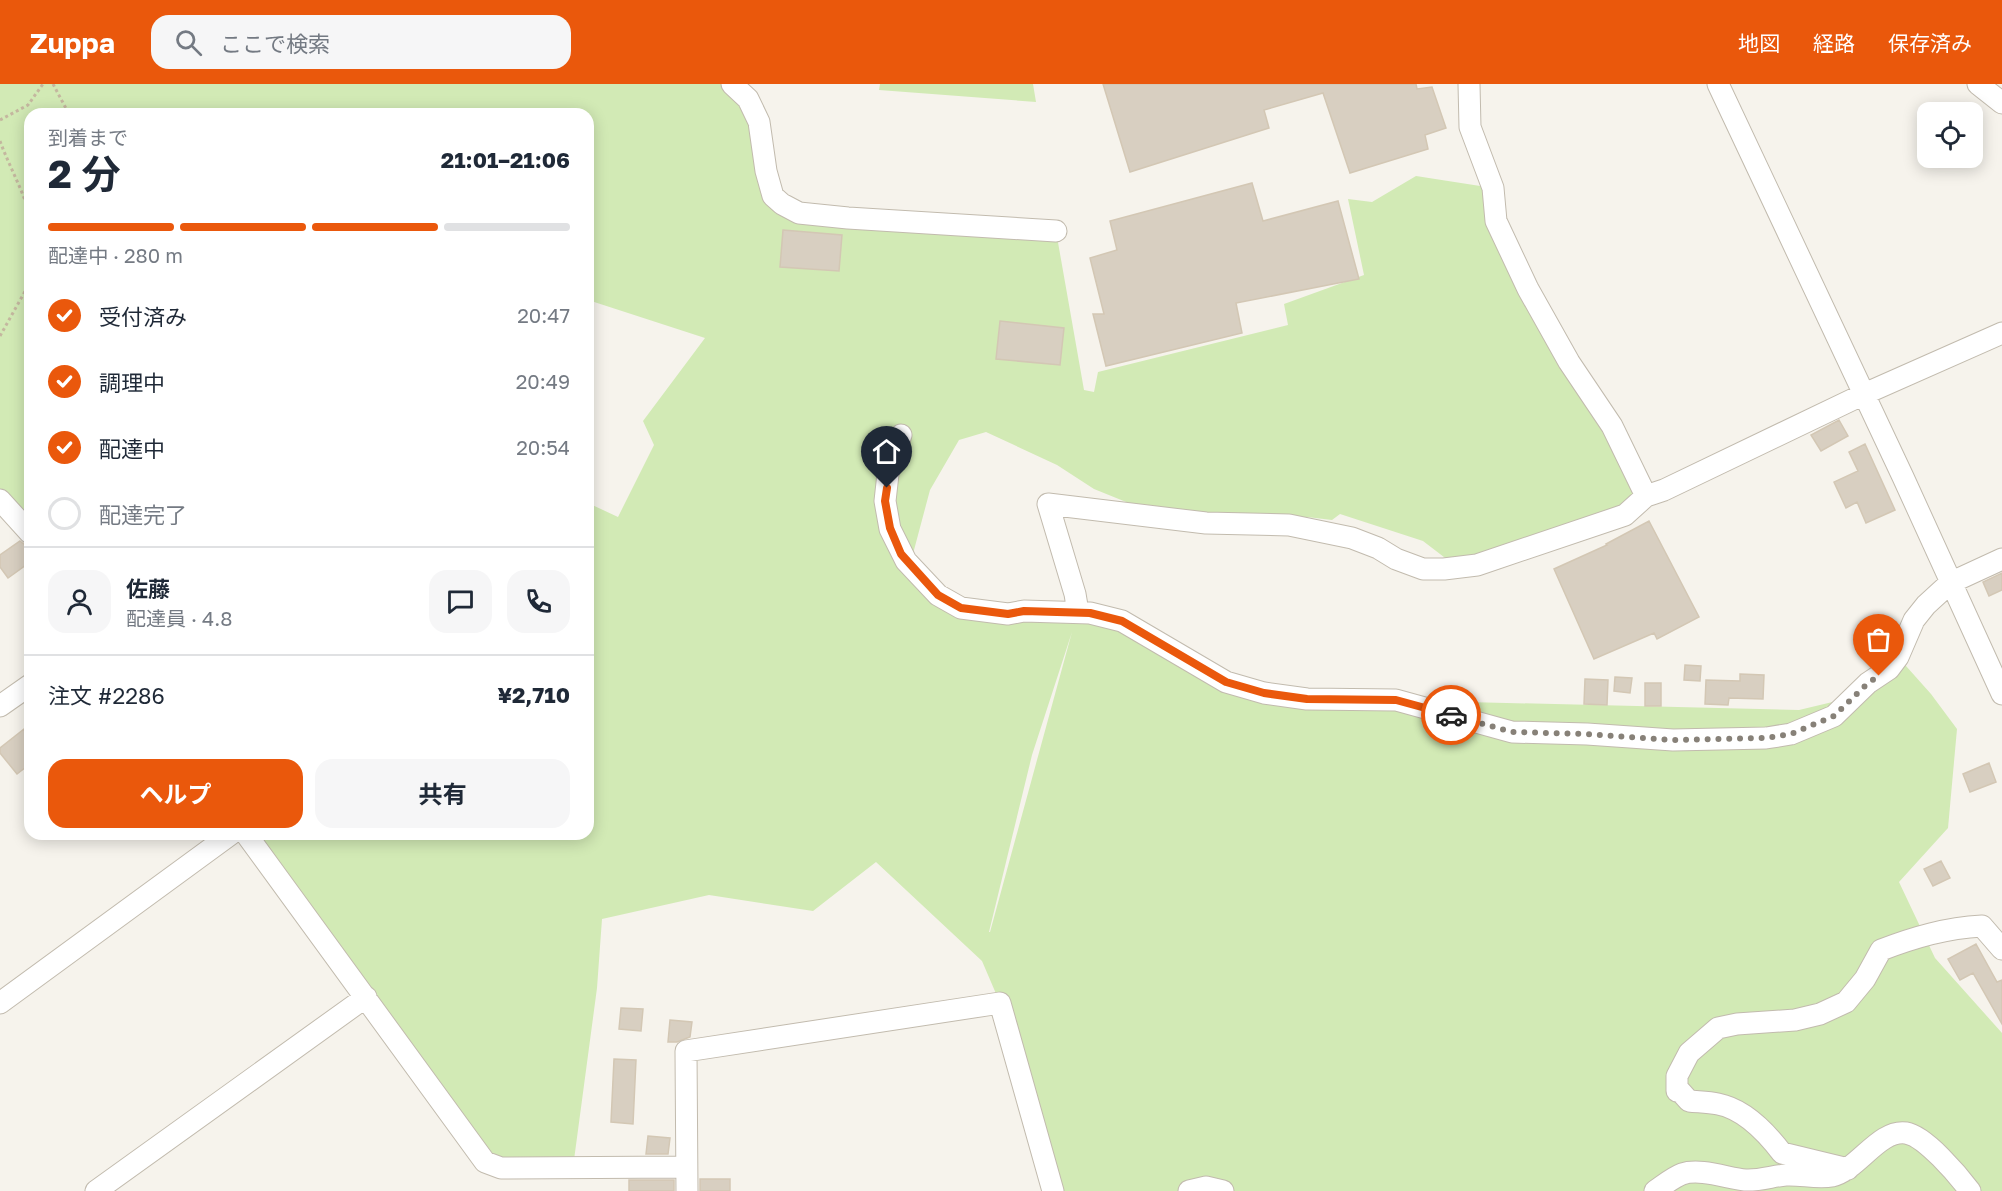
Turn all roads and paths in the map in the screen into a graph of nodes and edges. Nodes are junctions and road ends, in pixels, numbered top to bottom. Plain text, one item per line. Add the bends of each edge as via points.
1 (43, 84) edge
2 (53, 84) edge
3 (732, 84) edge
4 (1468, 84) edge
5 (1718, 84) edge
6 (1978, 84) edge
7 (2002, 103) edge
8 (66, 108) edge
9 (0, 120) edge
10 (0, 141) edge
11 (24, 195) edge
12 (1056, 231) dead end
13 (24, 293) edge
14 (2002, 333) edge
15 (0, 336) edge
16 (1863, 395) junction
17 (901, 435) dead end
18 (1646, 496) junction
19 (2, 503) edge
20 (24, 527) edge
21 (2002, 559) edge
22 (1950, 583) junction
23 (1078, 612) junction
24 (24, 689) edge
25 (2002, 694) edge
26 (0, 706) edge
27 (223, 840) edge
28 (250, 840) edge
29 (2002, 949) edge
30 (366, 997) junction
31 (0, 1004) edge
32 (686, 1167) junction
33 (1848, 1169) junction
34 (96, 1191) edge
35 (687, 1191) edge
36 (1053, 1191) edge
37 (1189, 1191) edge
38 (1223, 1191) edge
39 (1655, 1191) edge
40 (1970, 1191) edge

1 - 9 path via 28,105
2 - 8 path
3 - 12 street via 748,99 759,122 772,196 799,213
4 - 18 street via 1470,127 1494,189 1496,221 1528,289 1569,362 1612,426
5 - 16 street
6 - 7 street
10 - 11 path
13 - 15 path
14 - 16 street
16 - 18 street
16 - 22 street
17 - 23 street via 888,474 885,501 890,528 901,554 938,595 961,608 987,613
18 - 23 street via 1625,515 1477,564 1444,569 1423,569 1352,538 1289,525 1206,523 1048,504
19 - 20 street
21 - 22 street
22 - 23 street via 1914,620 1889,669 1834,716 1791,734 1766,738 1673,740 1512,732 1396,700 1307,699 1264,693 1226,682 1122,621
22 - 25 street
24 - 26 street
27 - 31 street
28 - 30 street
29 - 33 street via 1982,926 1913,938 1881,950 1846,1002 1795,1020 1718,1028 1689,1053 1677,1077 1677,1091 1689,1101 1719,1104 1741,1113 1782,1153
30 - 32 street via 485,1162 501,1168
30 - 34 street
32 - 35 street
32 - 36 street via 686,1051 1000,1003
33 - 39 street via 1833,1176 1788,1175 1747,1180 1684,1173
33 - 40 street via 1879,1142 1905,1133 1922,1140
37 - 38 street via 1206,1187

